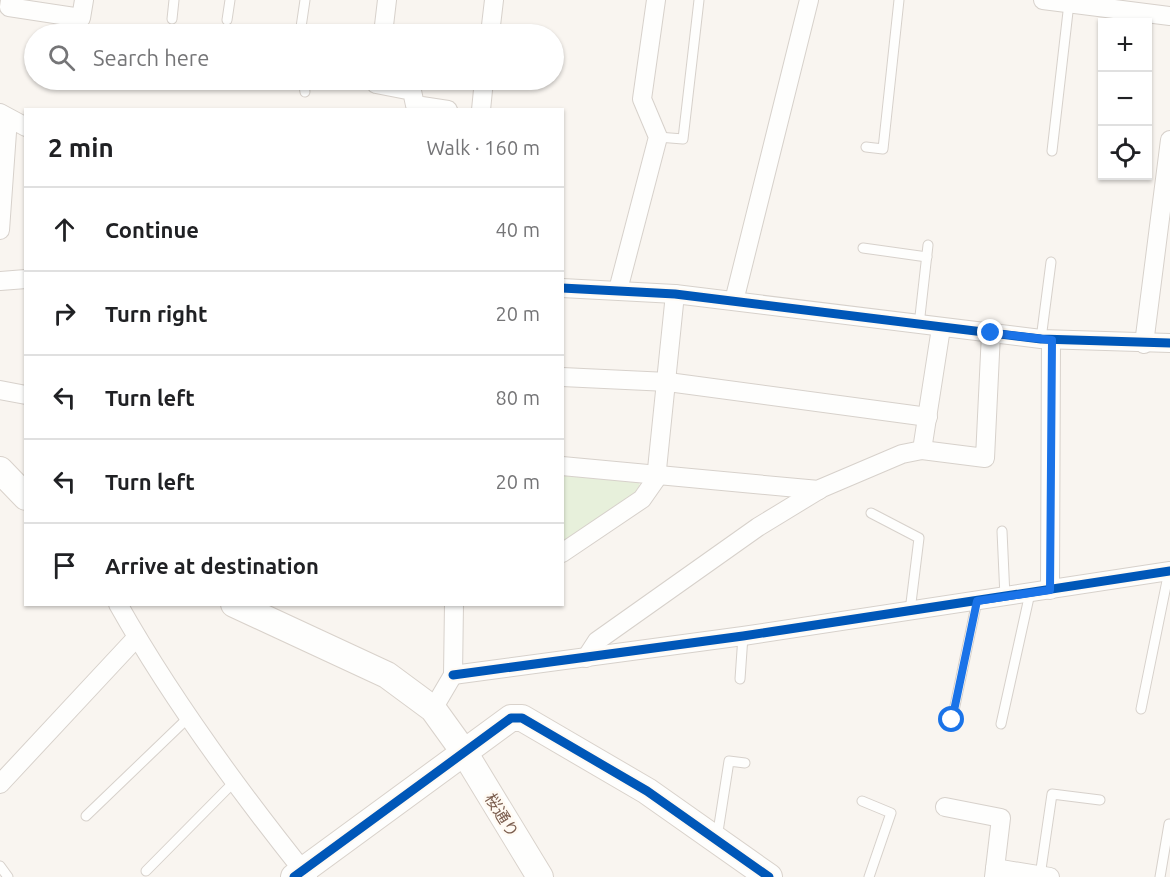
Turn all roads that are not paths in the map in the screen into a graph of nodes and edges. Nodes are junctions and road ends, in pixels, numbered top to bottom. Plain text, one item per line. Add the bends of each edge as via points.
1 (10, 0) edge
2 (84, 0) edge
3 (174, 0) edge
4 (230, 0) edge
5 (305, 0) edge
6 (387, 0) edge
7 (494, 0) edge
8 (656, 0) edge
9 (699, 0) edge
10 (809, 0) edge
11 (899, 0) edge
12 (1043, 0) edge
13 (1069, 3) junction
14 (1170, 16) edge
15 (172, 19) dead end
16 (227, 20) dead end
17 (301, 24) edge
18 (383, 24) edge
19 (491, 24) edge
20 (305, 90) edge
21 (407, 90) edge
22 (483, 90) edge
23 (305, 93) dead end
24 (435, 108) edge
25 (481, 108) edge
26 (4, 116) edge
27 (24, 126) edge
28 (658, 137) junction
29 (1170, 140) edge
30 (866, 147) dead end
31 (1052, 151) dead end
32 (0, 230) edge
33 (928, 245) dead end
34 (863, 248) dead end
35 (927, 257) junction
36 (1051, 262) dead end
37 (24, 279) edge
38 (0, 281) edge
39 (564, 288) edge
40 (618, 290) junction
41 (675, 294) junction
42 (734, 302) junction
43 (919, 325) junction
44 (941, 328) junction
45 (991, 333) junction
46 (1046, 340) junction
47 (1144, 344) junction
48 (1170, 344) edge
49 (564, 377) edge
50 (668, 382) junction
51 (0, 390) edge
52 (24, 395) edge
53 (928, 417) junction
54 (921, 450) junction
55 (564, 466) edge
56 (0, 470) edge
57 (658, 473) junction
58 (819, 490) junction
59 (24, 495) edge
60 (871, 513) dead end
61 (1002, 531) dead end
62 (564, 552) edge
63 (1169, 571) edge
64 (1050, 590) junction
65 (1030, 593) junction
66 (1005, 597) junction
67 (977, 601) junction
68 (119, 606) edge
69 (238, 606) edge
70 (454, 606) edge
71 (910, 611) junction
72 (744, 636) junction
73 (136, 637) junction
74 (586, 658) junction
75 (453, 675) junction
76 (740, 679) dead end
77 (433, 709) junction
78 (1142, 709) dead end
79 (189, 716) junction
80 (952, 720) dead end
81 (1001, 724) dead end
82 (464, 752) junction
83 (745, 763) dead end
84 (235, 781) junction
85 (0, 784) edge
86 (1100, 800) dead end
87 (862, 801) dead end
88 (945, 807) dead end
89 (86, 816) dead end
90 (1169, 824) edge
91 (717, 839) junction
92 (0, 866) edge
93 (146, 871) dead end
94 (994, 872) edge
95 (302, 875) edge
96 (8, 877) edge
97 (540, 877) edge
98 (769, 877) edge
99 (869, 877) edge
100 (1044, 877) edge
101 (1160, 877) edge

1 - 2 street via 9,7 81,18
3 - 15 lane
4 - 16 lane
5 - 17 lane
6 - 18 street
7 - 19 street
8 - 28 street via 642,99
9 - 28 lane via 682,139
10 - 42 street
11 - 30 lane via 883,149
12 - 13 street
13 - 14 street
13 - 31 lane
20 - 23 lane
21 - 24 street via 412,91 415,105
22 - 25 street
26 - 27 street
26 - 32 street
28 - 40 street
29 - 47 street
33 - 35 lane
34 - 35 lane
35 - 43 lane
36 - 46 lane
37 - 38 street
39 - 40 street
40 - 41 street
41 - 42 street
41 - 50 street
42 - 43 street
43 - 44 street
44 - 45 street
44 - 53 street
45 - 46 street
45 - 54 street via 985,458
46 - 47 street
46 - 64 street
47 - 48 street
49 - 50 street
50 - 53 street
50 - 57 street
51 - 52 street
53 - 54 street
54 - 58 street via 902,454
55 - 57 street
56 - 59 street
57 - 58 street
57 - 62 street via 642,499
58 - 74 street via 681,580 597,641
60 - 71 lane via 919,538
61 - 66 lane
63 - 64 street
63 - 78 lane
64 - 65 street
65 - 66 street
65 - 81 lane
66 - 67 street
67 - 71 street
67 - 80 lane
68 - 73 street
69 - 77 street, 桜通り via 387,675
70 - 75 street
71 - 72 street
72 - 74 street
72 - 76 lane
73 - 79 street
73 - 85 street
74 - 75 street
75 - 77 street
77 - 82 street, 桜通り
79 - 84 street
79 - 89 lane
82 - 91 street via 501,723 522,718 647,791
82 - 95 street
82 - 97 street, 桜通り
83 - 91 lane via 729,761
84 - 93 lane
84 - 95 street
86 - 100 lane via 1052,794
87 - 99 lane via 891,813
88 - 94 street via 1001,818
90 - 101 lane
91 - 98 street
92 - 96 lane
94 - 100 street

